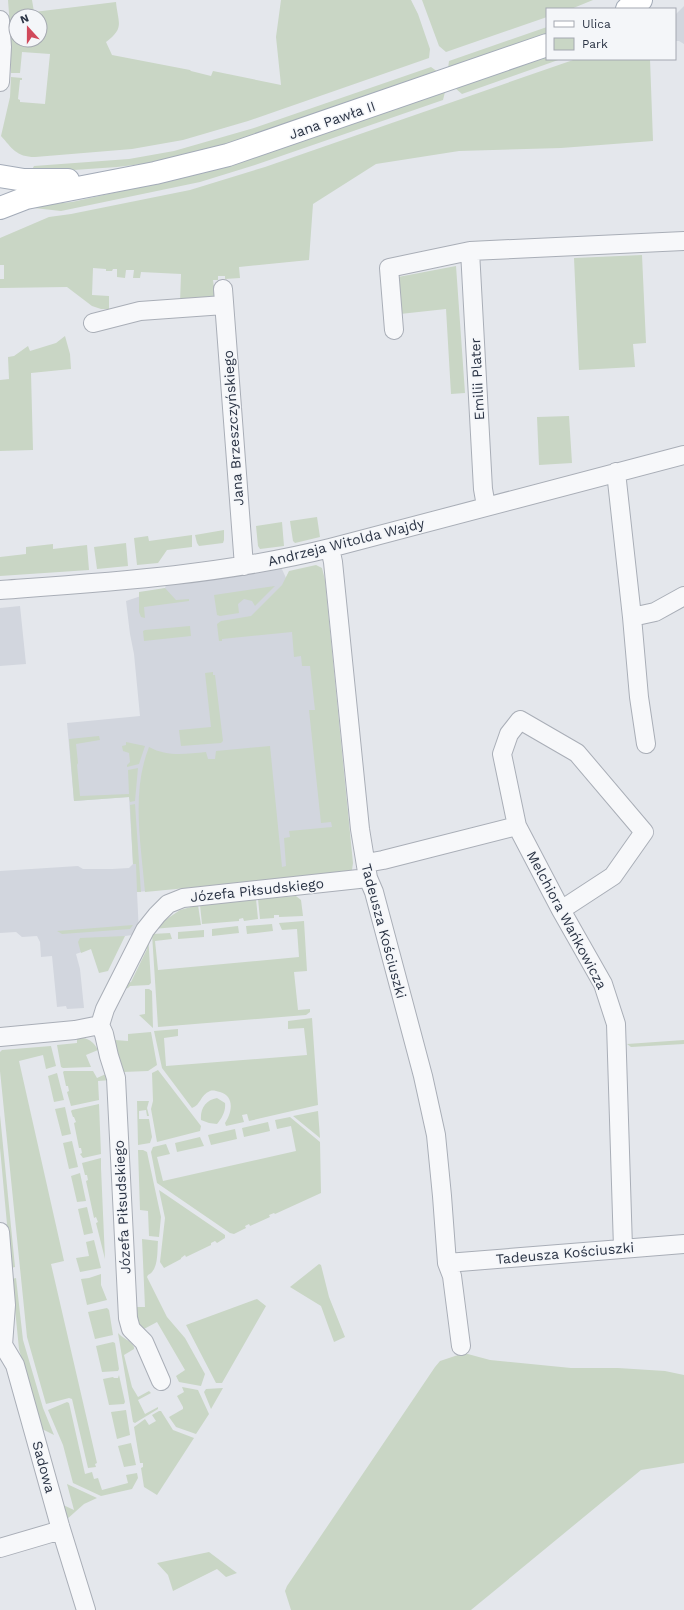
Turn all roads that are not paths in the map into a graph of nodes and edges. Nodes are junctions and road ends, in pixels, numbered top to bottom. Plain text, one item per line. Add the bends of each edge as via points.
1 (641, 0) edge
2 (629, 8) edge
3 (0, 20) edge
4 (546, 45) edge
5 (0, 82) edge
6 (0, 176) edge
7 (113, 180) junction
8 (0, 182) edge
9 (0, 205) edge
10 (0, 208) edge
11 (684, 241) edge
12 (470, 251) junction
13 (93, 323) dead end
14 (394, 330) dead end
15 (684, 455) edge
16 (616, 472) junction
17 (486, 506) junction
18 (330, 548) junction
19 (244, 566) junction
20 (0, 590) edge
21 (684, 596) edge
22 (632, 616) junction
23 (646, 744) dead end
24 (517, 826) junction
25 (367, 870) junction
26 (561, 910) junction
27 (100, 1025) junction
28 (0, 1037) edge
29 (0, 1232) edge
30 (684, 1244) edge
31 (623, 1248) junction
32 (447, 1263) junction
33 (461, 1346) dead end
34 (2, 1347) edge
35 (161, 1381) dead end
36 (61, 1530) junction
37 (0, 1548) edge
38 (86, 1610) edge

1 - 2 main road
3 - 5 street
4 - 7 main road, Jana Pawła II via 228,155 155,173
6 - 7 main road, Jana Pawła II via 24,180
7 - 10 main road, Jana Pawła II via 26,198
8 - 9 main road
11 - 12 street
12 - 14 street via 389,268
12 - 17 street, Emilii Plater
13 - 19 street, Jana Brzeszczyńskiego via 140,311 223,297
15 - 16 street, Andrzeja Witolda Wajdy
16 - 17 street, Andrzeja Witolda Wajdy
16 - 22 street
17 - 18 street, Andrzeja Witolda Wajdy
18 - 19 street, Andrzeja Witolda Wajdy
18 - 25 street, Tadeusza Kościuszki via 360,830
19 - 20 street, Andrzeja Witolda Wajdy
21 - 22 street via 655,612
22 - 23 street
24 - 25 street, Józefa Piłsudskiego via 383,860
24 - 26 street, Melchiora Wańkowicza
24 - 26 street, Melchiora Wańkowicza via 502,754 509,734 520,720 577,753 644,832 613,876
25 - 27 street, Józefa Piłsudskiego via 183,898 168,904 145,930 105,1009
25 - 32 street, Tadeusza Kościuszki via 423,1076 436,1135
26 - 31 street, Melchiora Wańkowicza via 603,984 616,1024
27 - 28 street
27 - 35 street, Józefa Piłsudskiego via 116,1078 128,1318 131,1329 144,1342
29 - 34 street via 6,1305
30 - 31 street, Tadeusza Kościuszki
31 - 32 street, Tadeusza Kościuszki
32 - 33 street, Tadeusza Kościuszki via 452,1276
34 - 36 street, Sadowa via 15,1365
36 - 37 street
36 - 38 street, Sadowa

